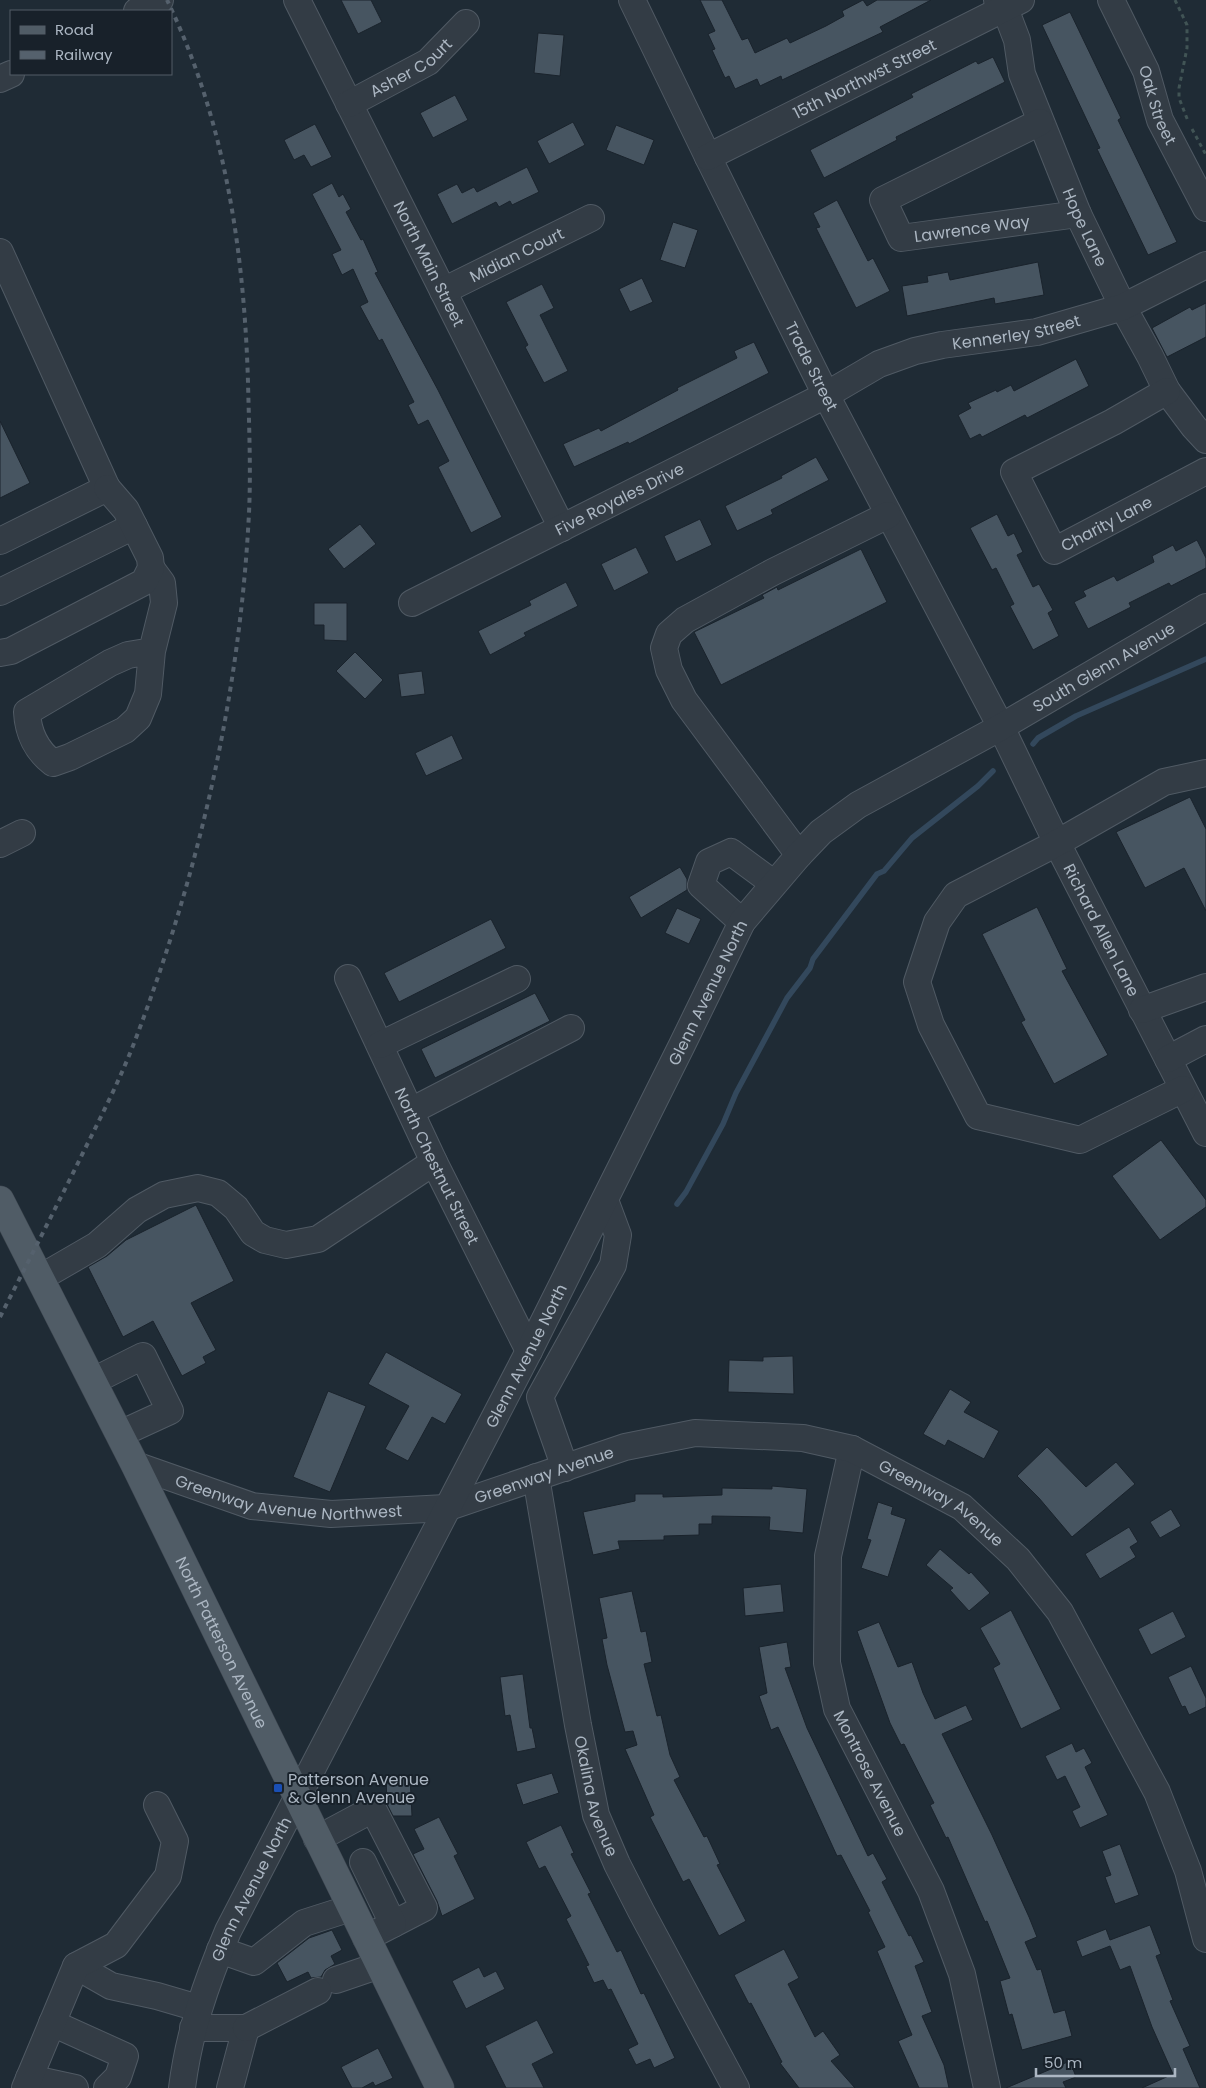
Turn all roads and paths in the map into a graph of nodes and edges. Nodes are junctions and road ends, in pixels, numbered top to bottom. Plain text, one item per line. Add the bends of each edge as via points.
1 (160, 0) edge
2 (297, 0) edge
3 (632, 0) edge
4 (1111, 0) edge
5 (1175, 0) edge
6 (1007, 3) edge
7 (139, 10) edge
8 (466, 23) dead end
9 (349, 104) junction
10 (1040, 122) junction
11 (1206, 155) edge
12 (708, 157) junction
13 (1206, 208) edge
14 (1078, 214) junction
15 (591, 218) dead end
16 (0, 252) edge
17 (1206, 265) edge
18 (443, 290) junction
19 (1123, 308) junction
20 (1167, 391) junction
21 (826, 395) junction
22 (1206, 440) edge
23 (1206, 471) edge
24 (108, 488) junction
25 (888, 515) junction
26 (134, 526) junction
27 (562, 528) junction
28 (0, 540) edge
29 (151, 568) junction
30 (0, 592) edge
31 (412, 603) dead end
32 (1206, 606) edge
33 (152, 651) junction
34 (0, 654) edge
35 (1001, 727) junction
36 (1206, 773) edge
37 (1057, 843) junction
38 (799, 855) junction
39 (773, 883) junction
40 (742, 922) junction
41 (348, 978) dead end
42 (517, 979) dead end
43 (1206, 987) edge
44 (1142, 1010) junction
45 (571, 1028) dead end
46 (1206, 1038) edge
47 (380, 1046) junction
48 (1168, 1059) junction
49 (1182, 1088) junction
50 (411, 1111) junction
51 (1206, 1133) edge
52 (434, 1162) junction
53 (0, 1200) edge
54 (605, 1200) junction
55 (569, 1270) junction
56 (40, 1278) junction
57 (601, 1286) junction
58 (550, 1307) junction
59 (581, 1324) junction
60 (529, 1350) junction
61 (92, 1381) junction
62 (513, 1382) junction
63 (540, 1397) junction
64 (120, 1434) junction
65 (852, 1449) junction
66 (135, 1464) junction
67 (565, 1468) junction
68 (536, 1477) junction
69 (446, 1508) junction
70 (298, 1796) junction
71 (157, 1805) dead end
72 (317, 1839) junction
73 (393, 1848) junction
74 (363, 1862) junction
75 (335, 1875) junction
76 (351, 1908) junction
77 (393, 1924) junction
78 (366, 1938) junction
79 (1206, 1940) edge
80 (220, 1950) junction
81 (380, 1965) junction
82 (76, 1966) junction
83 (196, 2018) junction
84 (52, 2023) junction
85 (246, 2028) junction
86 (27, 2083) edge
87 (75, 2088) edge
88 (107, 2088) edge
89 (182, 2088) edge
90 (230, 2088) edge
91 (440, 2088) edge
92 (736, 2088) edge
93 (987, 2088) edge

1 - 7 street
2 - 9 street, North Main Street
3 - 12 street, Trade Street
4 - 13 street, Oak Street via 1146,71 1160,120
5 - 11 path via 1187,26 1188,37 1179,98
6 - 10 street, Hope Lane via 1022,74
6 - 12 street, 15th Northwst Street
8 - 9 street, Asher Court via 428,62
9 - 18 street, North Main Street
10 - 14 street, Hope Lane
10 - 14 street, Lawrence Way via 884,200 901,238
12 - 21 street, Trade Street
14 - 19 street, Hope Lane
15 - 18 street, Midian Court
16 - 24 street
17 - 19 street, Kennerley Street
18 - 27 street, North Main Street
19 - 20 street, Hope Lane
19 - 21 street, Kennerley Street via 1037,332 915,351 878,364
20 - 22 street, Hope Lane
20 - 23 street, Charity Lane via 1014,472 1054,550
21 - 25 street, Trade Street
21 - 27 street, Five Royales Drive
24 - 26 street
24 - 28 street
25 - 35 street, Trade Street
25 - 38 street via 685,620 669,634 664,648 669,670 684,700
26 - 29 street via 150,558
26 - 30 street
27 - 31 street, Five Royales Drive
29 - 33 street via 162,583 164,603
29 - 34 street via 144,582
32 - 35 street, South Glenn Avenue
33 - 33 street via 110,663 27,712 28,725 43,755 54,763 70,757 125,730 138,718 148,694
35 - 37 street, Richard Allen Lane
35 - 38 street, Glenn Avenue North via 858,805 822,832
36 - 37 street via 1164,782
37 - 44 street, Richard Allen Lane
37 - 49 street via 956,895 937,922 916,982 931,1025 978,1116 1005,1123 1080,1140
38 - 39 street, Glenn Avenue North
39 - 40 street, Glenn Avenue North
39 - 40 street via 731,852 709,862 701,885
40 - 54 street, Glenn Avenue North
41 - 47 street, North Chestnut Street
42 - 47 street
43 - 44 street
44 - 48 street, Richard Allen Lane
45 - 50 street
46 - 48 street
47 - 50 street, North Chestnut Street
48 - 49 street, Richard Allen Lane
49 - 51 street, Richard Allen Lane
50 - 52 street, North Chestnut Street
52 - 56 street via 318,1239 286,1245 264,1240 253,1233 236,1208 218,1193 198,1188 164,1195 137,1210 97,1245
52 - 60 street, North Chestnut Street
53 - 56 main road, North Patterson Avenue
54 - 55 street, Glenn Avenue North
54 - 57 street via 618,1235 613,1265
55 - 57 street
55 - 58 street, Glenn Avenue North
56 - 61 main road, North Patterson Avenue
57 - 59 street
58 - 59 street
58 - 60 street, Glenn Avenue North
59 - 63 street
60 - 62 street, Glenn Avenue North
61 - 64 main road, North Patterson Avenue
61 - 64 street via 143,1356 170,1410
62 - 63 street
62 - 69 street, Glenn Avenue North
63 - 67 street
64 - 66 main road, North Patterson Avenue
65 - 67 street, Greenway Avenue via 803,1438 695,1433 625,1447
65 - 79 street, Greenway Avenue via 962,1507 1018,1559 1060,1612 1157,1792 1188,1871
65 - 93 street, Montrose Avenue via 828,1556 827,1662 837,1709 931,1891 962,1974
66 - 69 street, Greenway Avenue Northwest via 252,1506 331,1514
66 - 70 main road, North Patterson Avenue
67 - 68 street, Greenway Avenue
68 - 69 street, Greenway Avenue
68 - 92 street, Okalina Avenue via 596,1815 637,1903
69 - 70 street, Glenn Avenue North
70 - 72 main road, North Patterson Avenue
70 - 80 street, Glenn Avenue North
71 - 82 street via 175,1841 168,1876 116,1945
72 - 73 street via 373,1810
72 - 75 main road, North Patterson Avenue
73 - 74 street
73 - 77 street via 424,1908
74 - 75 street
74 - 77 street
75 - 76 main road, North Patterson Avenue
76 - 78 main road, North Patterson Avenue
76 - 80 street via 304,1923 254,1962
77 - 78 street
78 - 81 main road, North Patterson Avenue
80 - 83 street, Glenn Avenue North
81 - 85 street via 327,1986
81 - 91 main road, North Patterson Avenue
82 - 83 street via 111,1986 157,1996
82 - 84 street
83 - 85 street
83 - 89 street, Glenn Avenue North
84 - 86 street
84 - 88 street via 126,2056 118,2077
85 - 90 street
86 - 87 street

